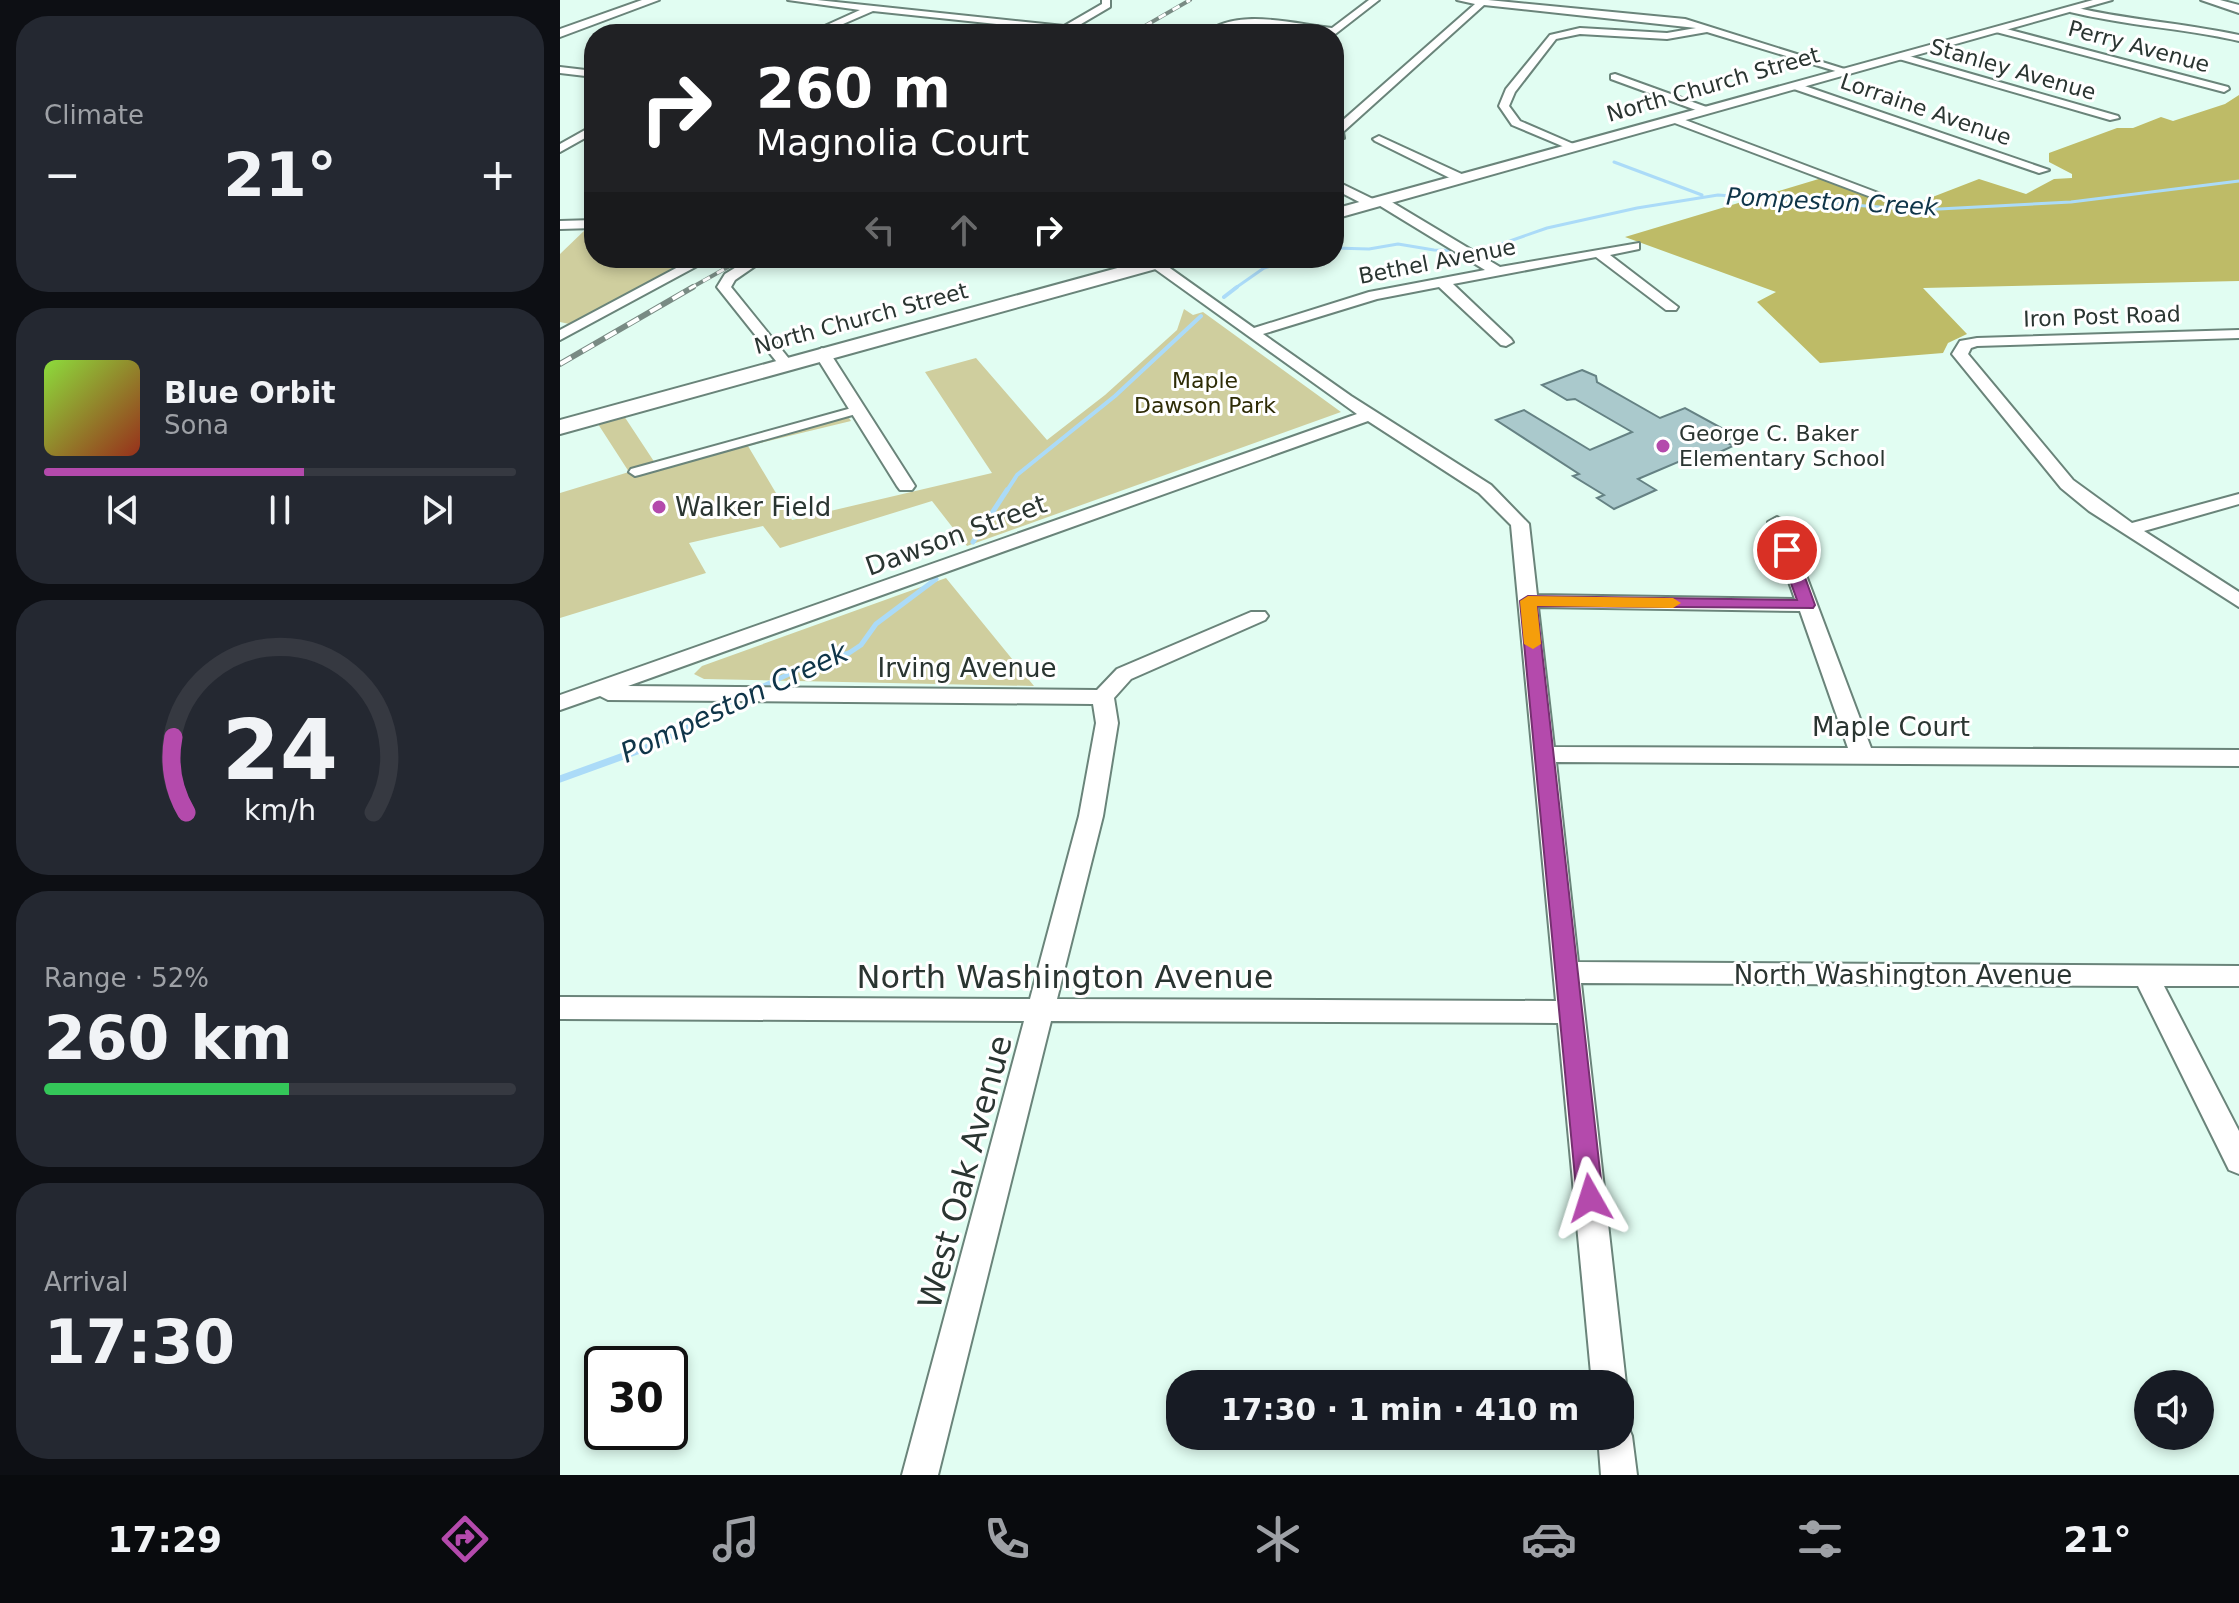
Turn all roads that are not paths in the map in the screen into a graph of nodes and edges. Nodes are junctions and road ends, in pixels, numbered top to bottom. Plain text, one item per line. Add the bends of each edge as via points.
1 (653, 0) edge
2 (792, 0) edge
3 (1106, 0) edge
4 (1375, 0) edge
5 (1461, 0) edge
6 (2106, 0) edge
7 (2207, 0) edge
8 (807, 1) edge
9 (1482, 2) junction
10 (872, 8) junction
11 (2239, 9) edge
12 (2073, 10) junction
13 (584, 24) edge
14 (585, 24) edge
15 (835, 24) edge
16 (1021, 24) edge
17 (1075, 24) edge
18 (1232, 24) edge
19 (1256, 24) edge
20 (1343, 24) edge
21 (1708, 29) junction
22 (1999, 30) junction
23 (560, 33) edge
24 (2239, 38) edge
25 (1902, 57) junction
26 (560, 70) edge
27 (1846, 71) junction
28 (584, 73) edge
29 (1615, 77) dead end
30 (1795, 86) junction
31 (2224, 89) dead end
32 (1708, 111) junction
33 (2114, 118) dead end
34 (1676, 120) junction
35 (1344, 125) edge
36 (1379, 139) dead end
37 (566, 140) edge
38 (1574, 148) junction
39 (560, 149) edge
40 (2043, 170) dead end
41 (1462, 179) junction
42 (1344, 188) edge
43 (1875, 194) dead end
44 (1376, 202) junction
45 (1344, 211) edge
46 (584, 224) edge
47 (560, 225) edge
48 (1634, 246) dead end
49 (1599, 253) junction
50 (686, 268) edge
51 (744, 268) edge
52 (1134, 268) edge
53 (1173, 268) edge
54 (1498, 272) junction
55 (1442, 282) junction
56 (1671, 307) dead end
57 (567, 332) edge
58 (1252, 333) junction
59 (2239, 334) edge
60 (1506, 342) dead end
61 (822, 353) junction
62 (785, 363) junction
63 (859, 410) junction
64 (1368, 415) junction
65 (560, 427) edge
66 (635, 472) dead end
67 (906, 486) dead end
68 (2239, 499) edge
69 (1777, 522) dead end
70 (2130, 529) junction
71 (1528, 601) junction
72 (2239, 601) edge
73 (1807, 605) junction
74 (1258, 616) dead end
75 (685, 658) junction
76 (591, 693) junction
77 (682, 693) junction
78 (1103, 697) junction
79 (560, 703) edge
80 (1543, 754) junction
81 (1862, 755) junction
82 (2239, 758) edge
83 (1567, 972) junction
84 (2146, 976) junction
85 (2239, 976) edge
86 (560, 1008) edge
87 (1042, 1011) junction
88 (1570, 1012) junction
89 (2239, 1161) edge
90 (1608, 1370) edge
91 (1616, 1450) edge
92 (920, 1475) edge
93 (1619, 1475) edge

1 - 14 main road
2 - 8 street
3 - 17 street via 1101,10
4 - 20 street
5 - 9 street
6 - 12 main road, North Church Street
7 - 11 main road
8 - 10 street
9 - 21 street via 1663,19
9 - 35 street
10 - 15 street
10 - 16 street
12 - 22 main road, North Church Street
12 - 24 street
13 - 23 main road
18 - 19 street
21 - 27 street
21 - 38 street via 1667,36 1580,31 1553,37 1510,91 1504,109 1522,126
22 - 25 main road, North Church Street
22 - 31 street, Perry Avenue
25 - 27 main road, North Church Street
25 - 33 street, Stanley Avenue
26 - 28 street
27 - 30 main road, North Church Street
29 - 32 street
30 - 32 main road, North Church Street
30 - 40 street, Lorraine Avenue
32 - 34 main road, North Church Street
34 - 38 main road, North Church Street
34 - 43 street
36 - 41 street
37 - 39 street
38 - 41 main road, North Church Street
41 - 44 main road, North Church Street
42 - 44 street
44 - 45 main road, North Church Street
44 - 54 street
46 - 47 street
48 - 49 street, Bethel Avenue
49 - 54 street, Bethel Avenue
49 - 56 street
50 - 57 street
51 - 62 street via 724,287
52 - 61 main road, North Church Street
53 - 58 street
54 - 55 street, Bethel Avenue
55 - 58 street, Bethel Avenue via 1360,298
55 - 60 street
58 - 64 street
59 - 70 street, Iron Post Road via 1965,344 1960,354 1967,366 2067,484
61 - 62 main road, North Church Street
61 - 63 street
62 - 65 main road, North Church Street
63 - 66 street
63 - 67 street
64 - 71 street via 1485,489 1516,518
64 - 75 street, Dawson Street
68 - 70 street
69 - 73 street
70 - 72 street
71 - 73 street
71 - 80 street
73 - 81 street
74 - 78 street via 1124,674
75 - 76 street, Dawson Street
75 - 77 street via 676,671
76 - 77 street, Irving Avenue
76 - 79 street, Dawson Street
77 - 78 street, Irving Avenue
78 - 87 street, West Oak Avenue via 1107,723 1091,816
80 - 81 street, Maple Court
80 - 83 street
81 - 82 street, Maple Court
83 - 84 street, North Washington Avenue
83 - 88 street
84 - 85 street, North Washington Avenue
84 - 89 street
86 - 87 street, North Washington Avenue
87 - 88 street, North Washington Avenue
87 - 92 street, West Oak Avenue
88 - 90 street
91 - 93 street

